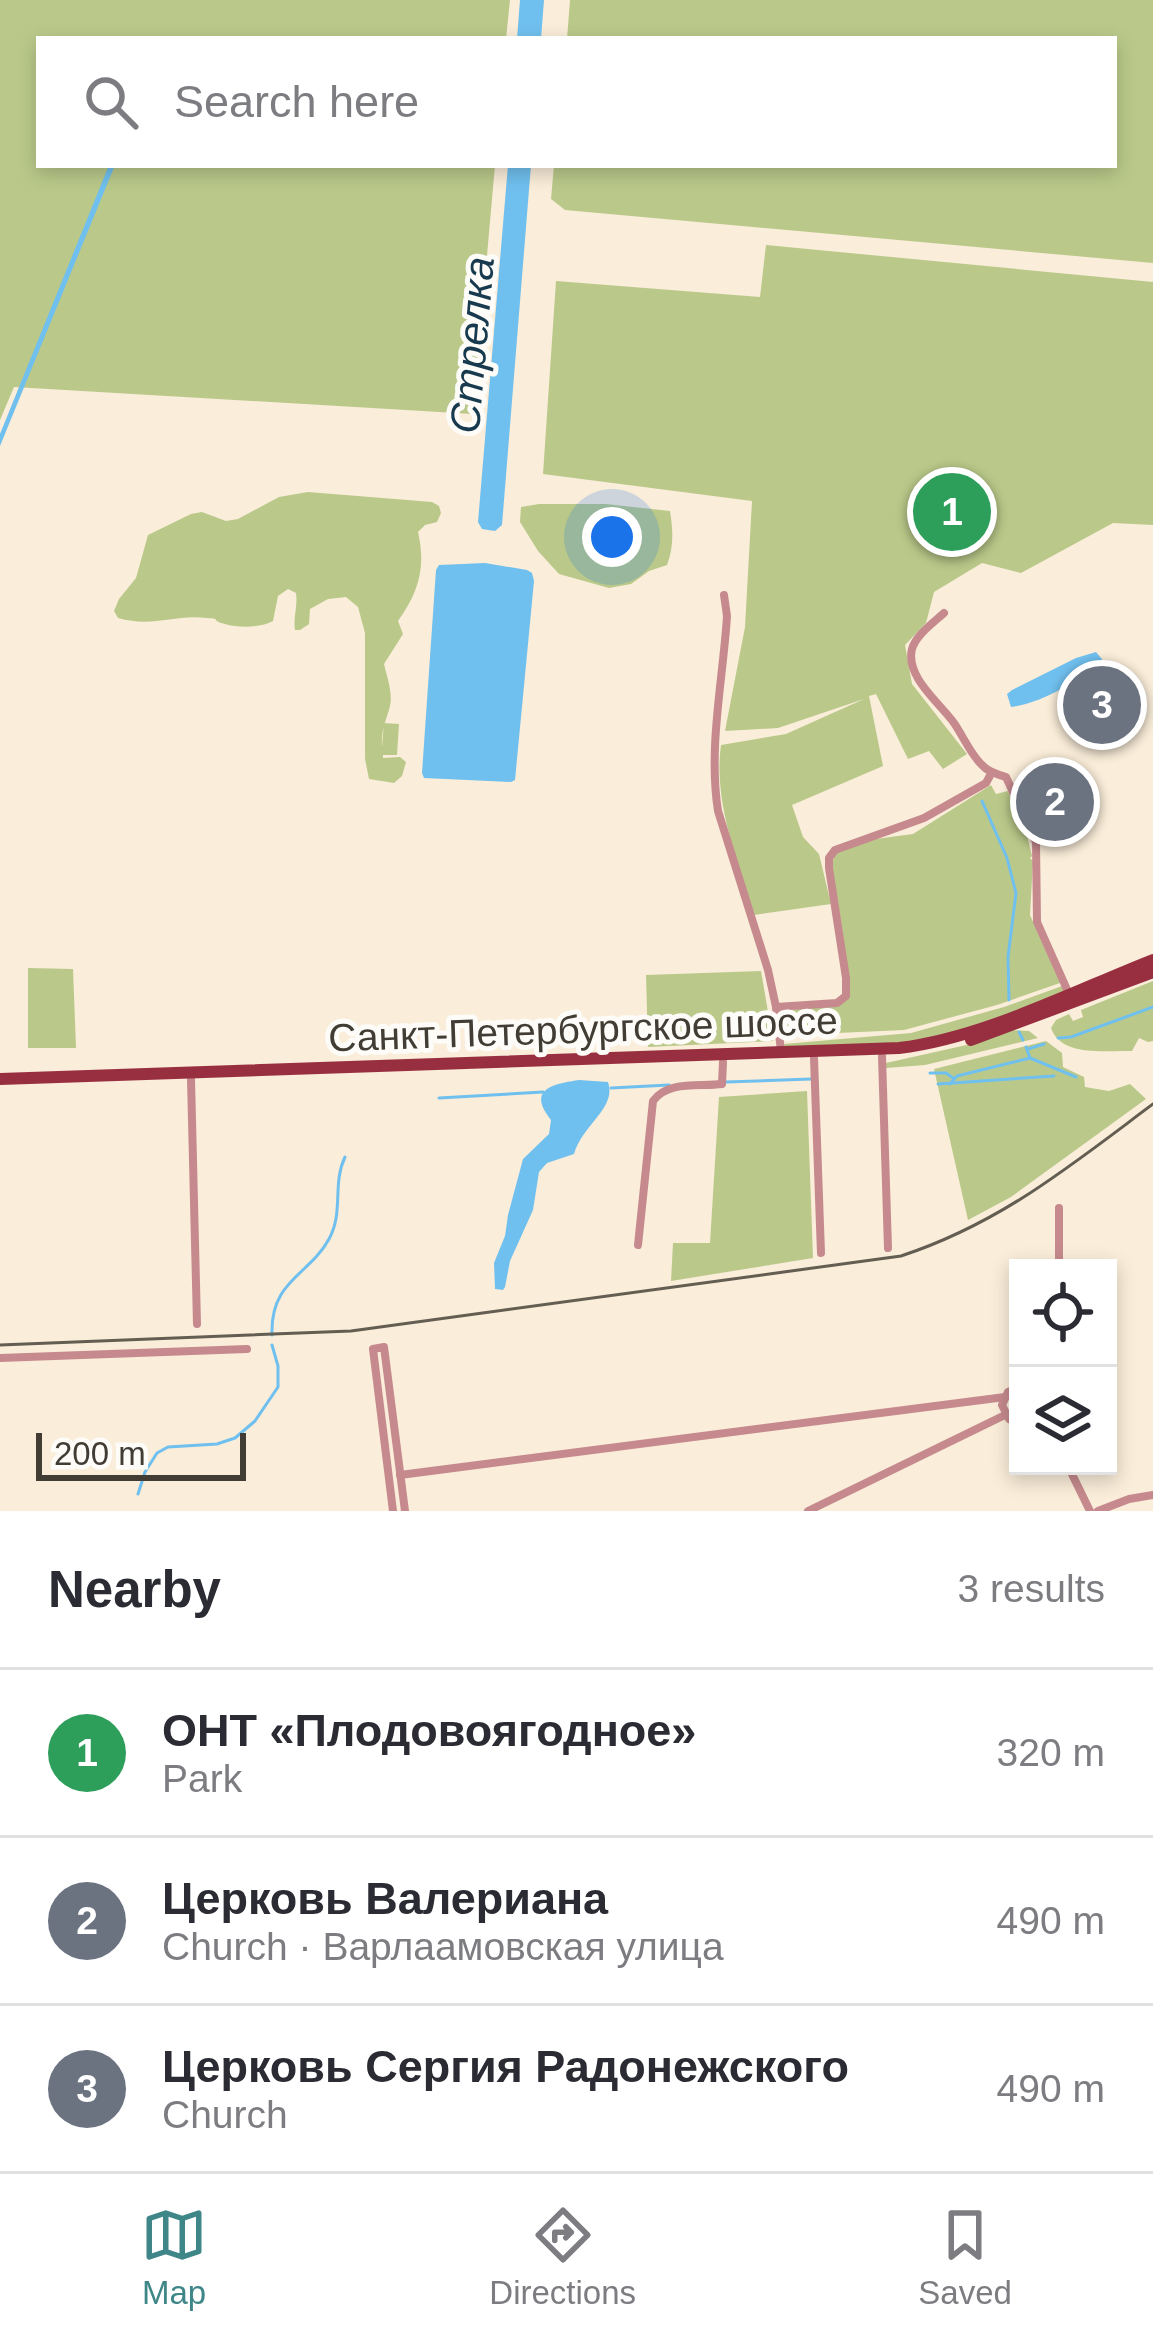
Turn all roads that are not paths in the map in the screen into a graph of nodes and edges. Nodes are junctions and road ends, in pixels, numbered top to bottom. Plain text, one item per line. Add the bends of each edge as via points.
1 (724, 595) dead end
2 (944, 613) dead end
3 (992, 772) junction
4 (1153, 960) edge
5 (1153, 972) edge
6 (1069, 994) junction
7 (776, 1007) junction
8 (781, 1052) junction
9 (881, 1056) junction
10 (814, 1058) junction
11 (723, 1062) junction
12 (191, 1079) junction
13 (0, 1083) edge
14 (1059, 1208) dead end
15 (638, 1245) dead end
16 (889, 1248) dead end
17 (821, 1253) dead end
18 (1059, 1259) edge
19 (197, 1324) dead end
20 (247, 1349) dead end
21 (0, 1358) edge
22 (1009, 1392) edge
23 (1005, 1397) junction
24 (1005, 1415) junction
25 (1009, 1417) edge
26 (400, 1475) junction
27 (1073, 1475) edge
28 (1153, 1495) edge
29 (393, 1511) edge
30 (405, 1511) edge
31 (808, 1511) edge
32 (1094, 1511) edge

1 - 7 street via 715,793
2 - 3 street via 914,644 914,666
3 - 6 street via 1006,777 1036,842 1037,922
3 - 7 street via 924,818 831,854 846,996 837,1004
4 - 6 main road, Санкт-Петербургское шоссе
5 - 9 main road, Санкт-Петербургское шоссе via 970,1041
6 - 8 main road, Санкт-Петербургское шоссе via 935,1042
7 - 8 street
8 - 13 main road, Санкт-Петербургское шоссе
9 - 10 main road, Санкт-Петербургское шоссе
9 - 16 street
10 - 11 main road, Санкт-Петербургское шоссе
10 - 17 street
11 - 12 main road, Санкт-Петербургское шоссе
11 - 15 street via 722,1084 669,1088 653,1101
12 - 13 main road, Санкт-Петербургское шоссе
12 - 19 street
14 - 18 street
20 - 21 street
22 - 23 street
23 - 24 street
23 - 26 street
24 - 25 street
24 - 31 street
26 - 29 street via 384,1347 373,1348
26 - 30 street
27 - 32 street
28 - 32 street

